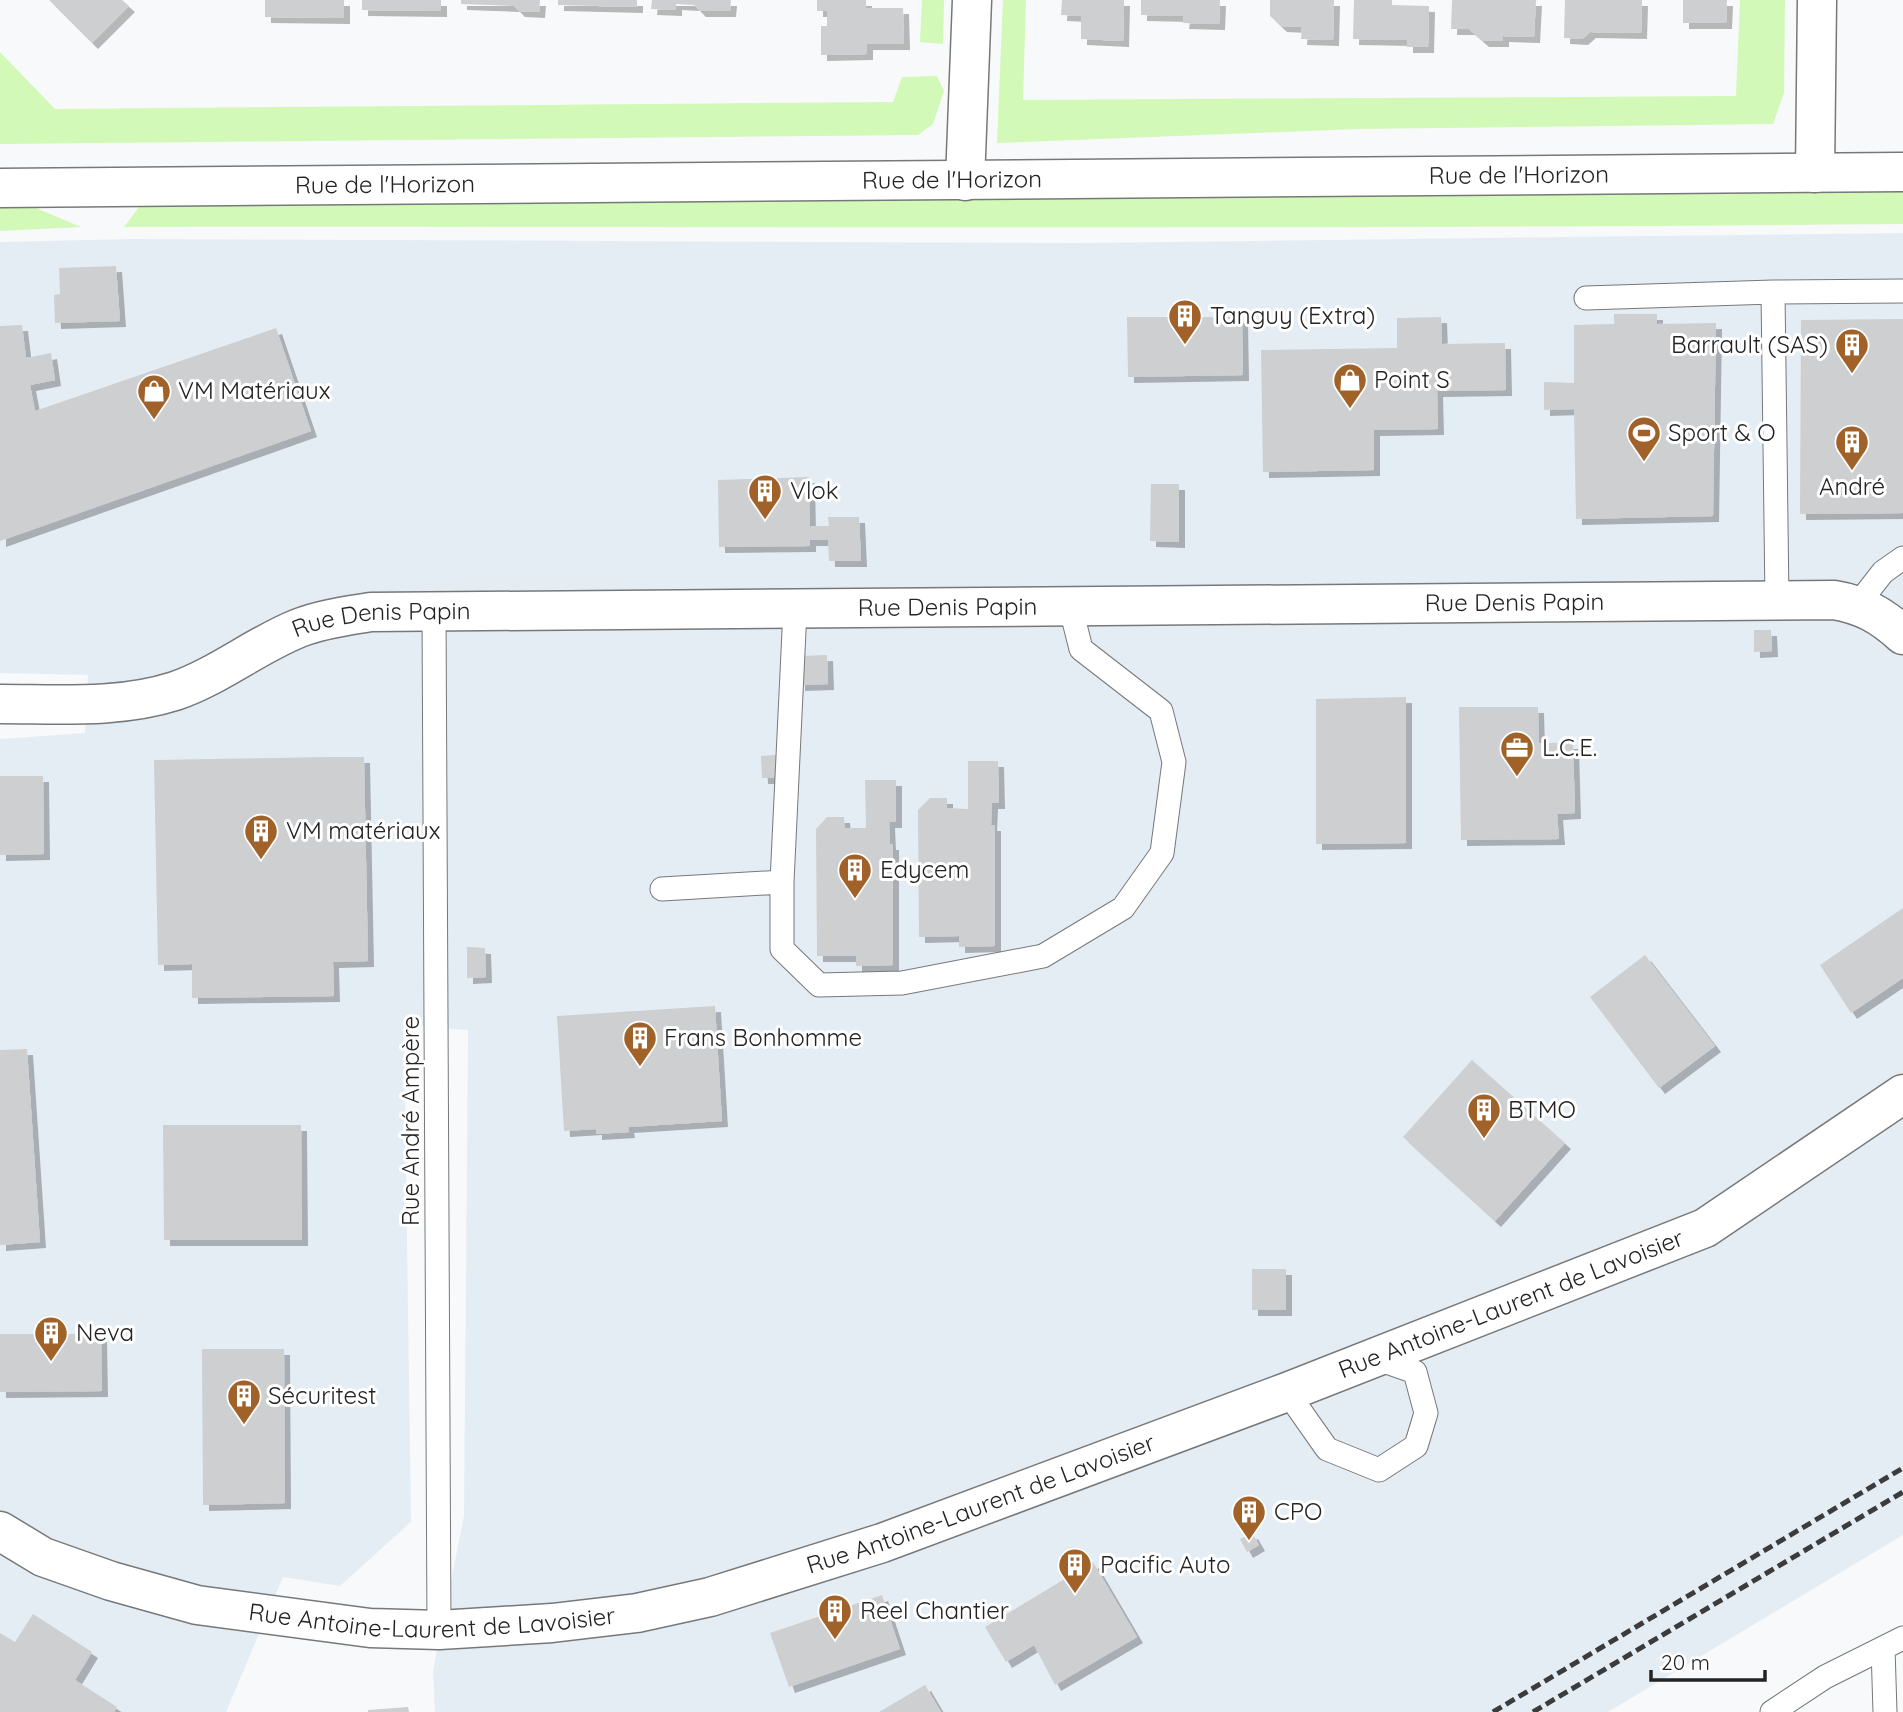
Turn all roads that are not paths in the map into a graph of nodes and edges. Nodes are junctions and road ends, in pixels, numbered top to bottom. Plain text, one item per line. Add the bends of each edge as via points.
1 (972, 0) edge
2 (1817, 0) edge
3 (1903, 172) edge
4 (1815, 173) junction
5 (965, 181) junction
6 (0, 188) edge
7 (1903, 291) edge
8 (1773, 292) junction
9 (1586, 298) dead end
10 (1903, 558) edge
11 (1777, 600) junction
12 (1858, 604) junction
13 (1071, 608) junction
14 (795, 610) junction
15 (435, 611) junction
16 (1903, 635) edge
17 (0, 704) edge
18 (782, 881) junction
19 (662, 889) dead end
20 (1903, 1094) edge
21 (1375, 1358) junction
22 (1287, 1392) junction
23 (0, 1531) edge
24 (439, 1630) junction
25 (1893, 1643) edge
26 (1772, 1712) edge
27 (1885, 1712) edge

1 - 5 street
2 - 4 street
3 - 4 street, Rue de l'Horizon
4 - 5 street, Rue de l'Horizon
5 - 6 street, Rue de l'Horizon
7 - 8 lane
8 - 9 lane
8 - 11 lane
10 - 12 lane via 1883,572
11 - 12 street, Rue Denis Papin
11 - 13 street, Rue Denis Papin
12 - 16 street, Rue Denis Papin via 1882,616
13 - 14 street, Rue Denis Papin
13 - 18 lane via 1080,649 1161,711 1174,762 1162,853 1123,908 1043,956 902,983 819,985 782,949
14 - 15 street, Rue Denis Papin
14 - 18 lane
15 - 17 street, Rue Denis Papin via 372,612 327,619 298,628 176,690 148,697 111,703
15 - 24 lane, Rue André Ampère
18 - 19 lane
20 - 21 street, Rue Antoine-Laurent de Lavoisier via 1705,1228
21 - 22 street, Rue Antoine-Laurent de Lavoisier
21 - 22 lane via 1415,1372 1426,1413 1416,1446 1379,1470 1327,1449
22 - 24 street, Rue Antoine-Laurent de Lavoisier via 882,1543 710,1597 637,1613
23 - 24 street, Rue Antoine-Laurent de Lavoisier via 43,1557 197,1605 370,1628
25 - 26 lane via 1825,1677
25 - 27 lane

